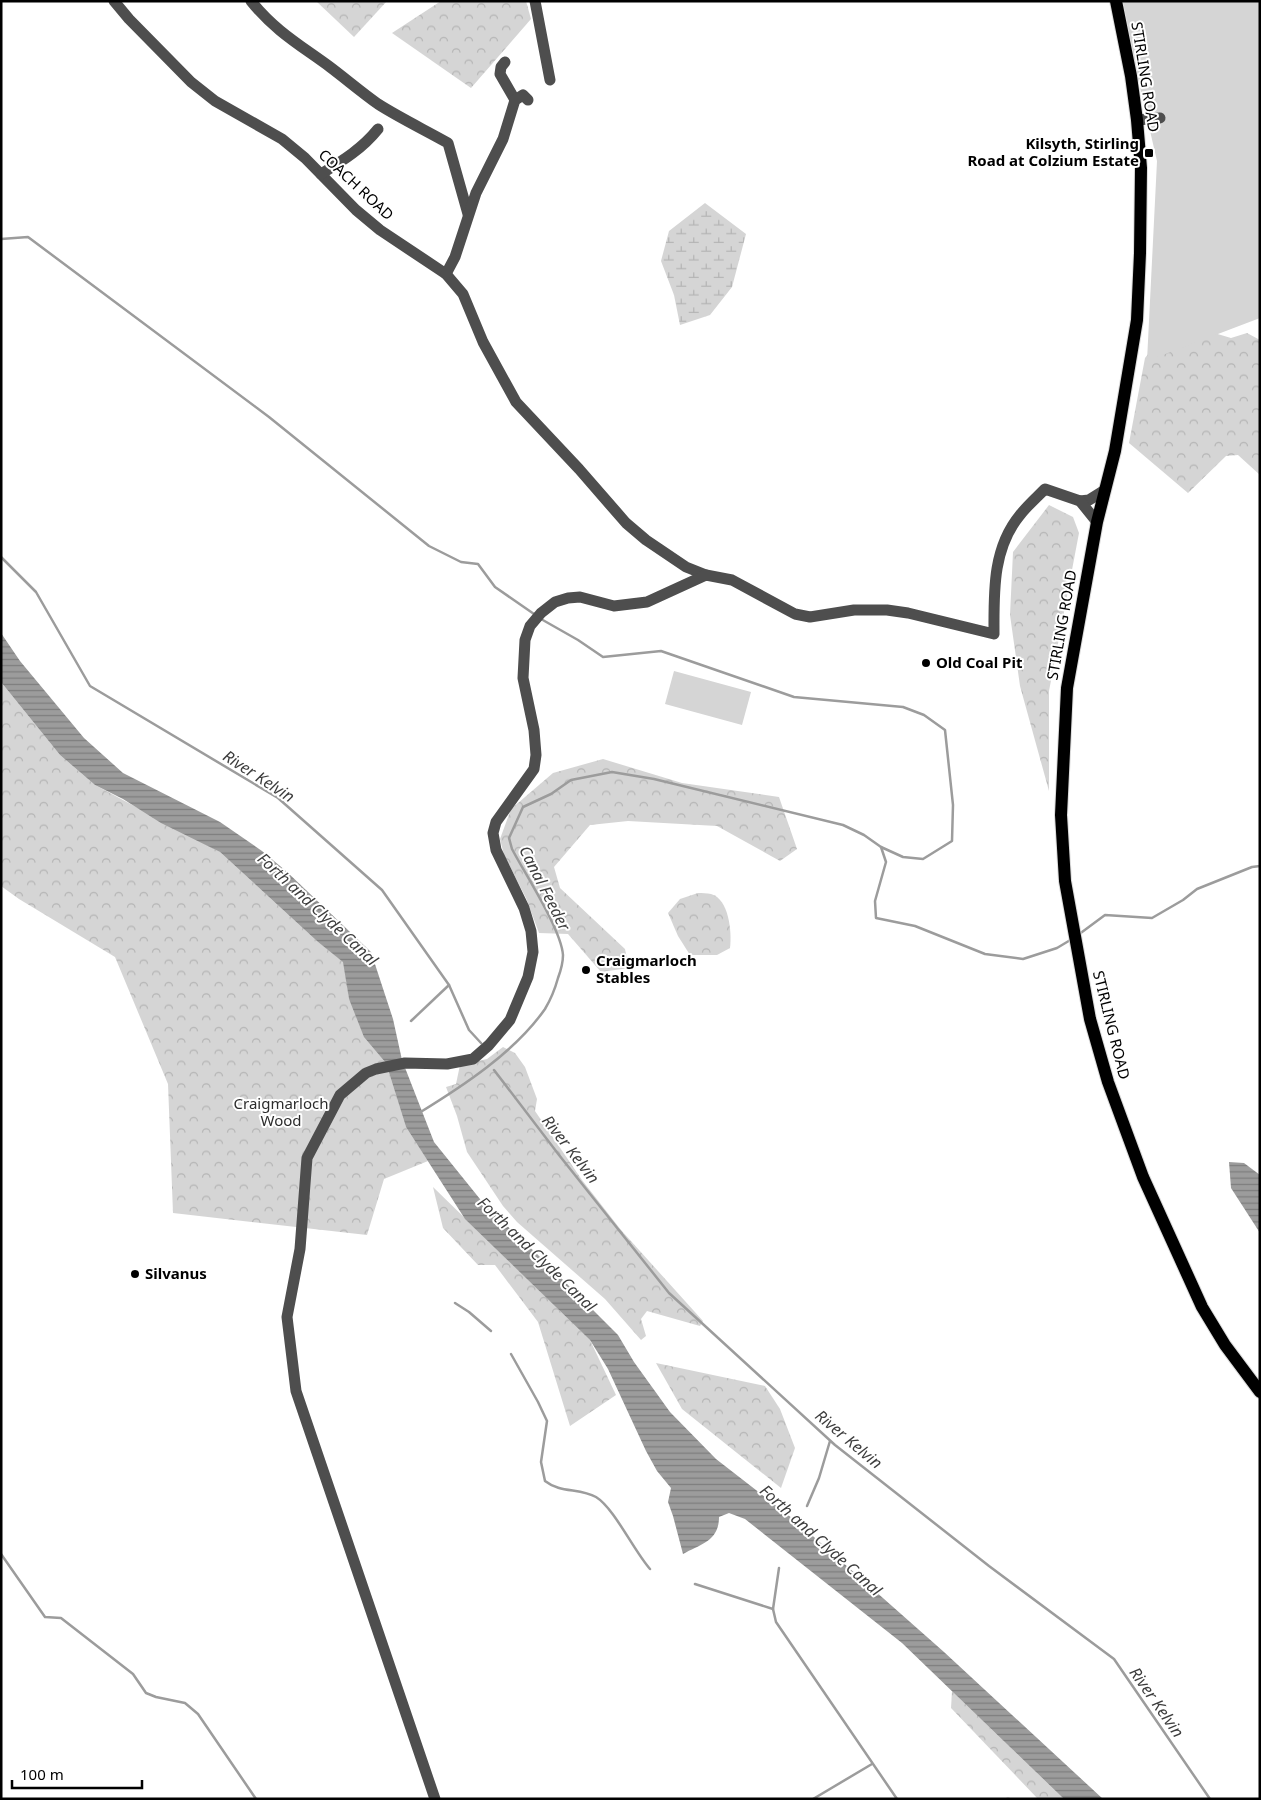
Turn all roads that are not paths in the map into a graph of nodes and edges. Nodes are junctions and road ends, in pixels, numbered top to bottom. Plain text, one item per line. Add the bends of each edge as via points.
1 (114, 1) edge
2 (251, 1) edge
3 (534, 1) edge
4 (1116, 1) edge
5 (505, 62) dead end
6 (550, 80) dead end
7 (515, 100) junction
8 (528, 100) dead end
9 (1160, 118) dead end
10 (1137, 120) junction
11 (378, 129) dead end
12 (321, 174) junction
13 (468, 214) junction
14 (446, 274) junction
15 (1105, 490) junction
16 (1080, 501) junction
17 (1097, 522) junction
18 (706, 575) junction
19 (1260, 1392) edge
20 (435, 1799) edge

1 - 12 street, COACH ROAD via 191,82 216,101 282,139
2 - 13 street via 281,33 342,78 380,105 448,143
3 - 6 street
4 - 10 main road, STIRLING ROAD
5 - 7 street via 500,74
7 - 8 street via 520,95
7 - 13 street via 503,139
9 - 10 street
10 - 15 main road, STIRLING ROAD via 1141,187 1137,320 1115,451
11 - 12 street via 357,151
12 - 14 street, COACH ROAD via 380,230
13 - 14 street via 455,257
14 - 18 street, COACH ROAD via 463,294 483,342 516,402 626,523 686,567
15 - 16 street via 1089,500
15 - 17 main road, STIRLING ROAD
16 - 17 street
16 - 18 street, COACH ROAD via 1044,489 1020,515 1004,540 998,557 994,634 887,610 854,610 810,617 795,614 732,580
17 - 19 main road, STIRLING ROAD via 1067,688 1061,815 1065,881 1080,967 1090,1019 1108,1082 1143,1177 1202,1307 1225,1346
18 - 20 street via 647,602 614,606 580,597 568,598 556,602 538,616 525,640 523,678 534,730 534,769 496,822 493,833 496,850 524,908 533,952 528,977 510,1020 473,1059 448,1064 405,1063 366,1073 340,1095 307,1158 300,1249 287,1317 296,1391

